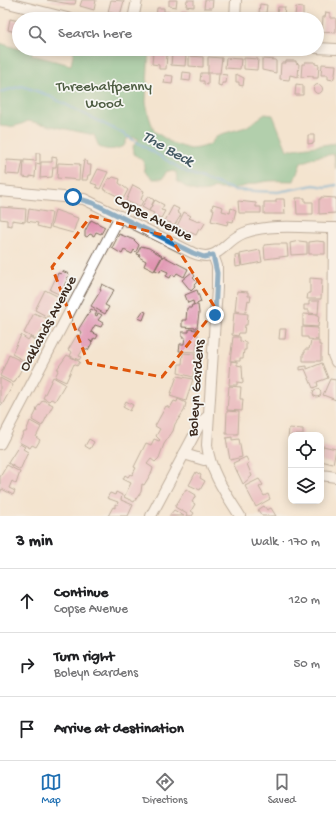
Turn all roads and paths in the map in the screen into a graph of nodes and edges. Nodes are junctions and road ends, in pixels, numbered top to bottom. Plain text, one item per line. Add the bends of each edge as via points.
1 (137, 0) edge
2 (236, 0) edge
3 (3, 2) edge
4 (43, 12) edge
5 (134, 12) edge
6 (235, 12) edge
7 (324, 48) edge
8 (336, 49) edge
9 (0, 191) edge
10 (120, 216) junction
11 (335, 228) edge
12 (213, 255) junction
13 (336, 362) edge
14 (208, 416) junction
15 (0, 444) edge
16 (184, 454) junction
17 (209, 459) junction
18 (324, 475) edge
19 (336, 477) edge
20 (151, 516) edge
21 (240, 516) edge

1 - 5 street
2 - 6 street
3 - 4 street
7 - 8 street
9 - 10 street, Copse Avenue via 78,197
10 - 12 street, Copse Avenue via 193,253 204,257
10 - 15 street, Oaklands Avenue
11 - 12 street via 258,229 243,234
11 - 13 street via 333,355
12 - 14 street, Boleyn Gardens via 217,266 217,288
14 - 16 street via 202,419
14 - 17 street, Boleyn Gardens
16 - 17 street
16 - 20 street
17 - 21 street, Boleyn Gardens via 218,481
18 - 19 street

